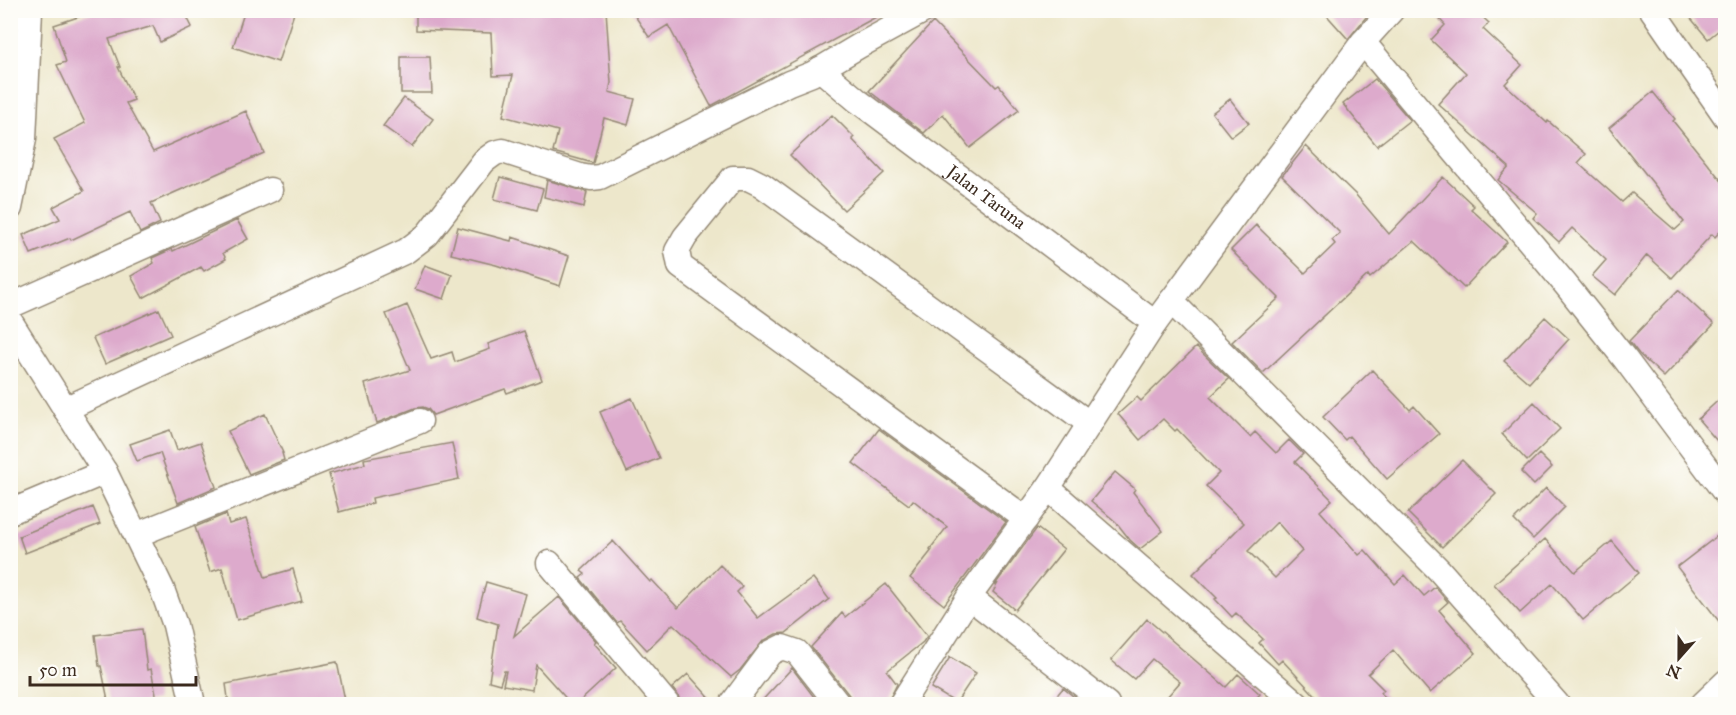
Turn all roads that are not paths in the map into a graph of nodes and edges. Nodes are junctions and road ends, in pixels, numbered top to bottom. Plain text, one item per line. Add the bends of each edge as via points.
1 (30, 10) edge
2 (925, 10) edge
3 (1392, 10) edge
4 (1652, 11) edge
5 (1363, 42) junction
6 (820, 69) junction
7 (1725, 117) edge
8 (17, 142) edge
9 (270, 190) dead end
10 (10, 208) edge
11 (1171, 301) junction
12 (10, 306) edge
13 (10, 321) edge
14 (1155, 323) junction
15 (65, 409) junction
16 (420, 421) dead end
17 (1090, 424) junction
18 (105, 472) junction
19 (1048, 488) junction
20 (1725, 494) edge
21 (10, 512) edge
22 (1026, 519) junction
23 (136, 535) junction
24 (549, 563) dead end
25 (969, 597) junction
26 (1725, 682) edge
27 (193, 705) edge
28 (667, 705) edge
29 (732, 705) edge
30 (838, 705) edge
31 (901, 705) edge
32 (1107, 705) edge
33 (1297, 705) edge
34 (1557, 705) edge
35 (1703, 705) edge

1 - 8 street
2 - 6 street
3 - 5 street
4 - 7 street
5 - 11 street
5 - 20 street via 1566,285
6 - 14 street, Jalan Taruna
6 - 15 street via 600,177 580,176 503,151 495,153 484,161 427,235 406,251
8 - 10 street
9 - 12 street
11 - 14 street
11 - 34 street via 1438,570
13 - 15 street
14 - 17 street
15 - 18 street
16 - 23 street
17 - 19 street
17 - 22 street via 748,178 733,178 685,237 677,251 680,266
18 - 21 street
18 - 23 street
19 - 22 street
19 - 33 street
22 - 25 street
23 - 27 street via 175,625
24 - 28 street
25 - 31 street
25 - 32 street
26 - 35 street
29 - 30 street via 770,652 782,647 797,652

